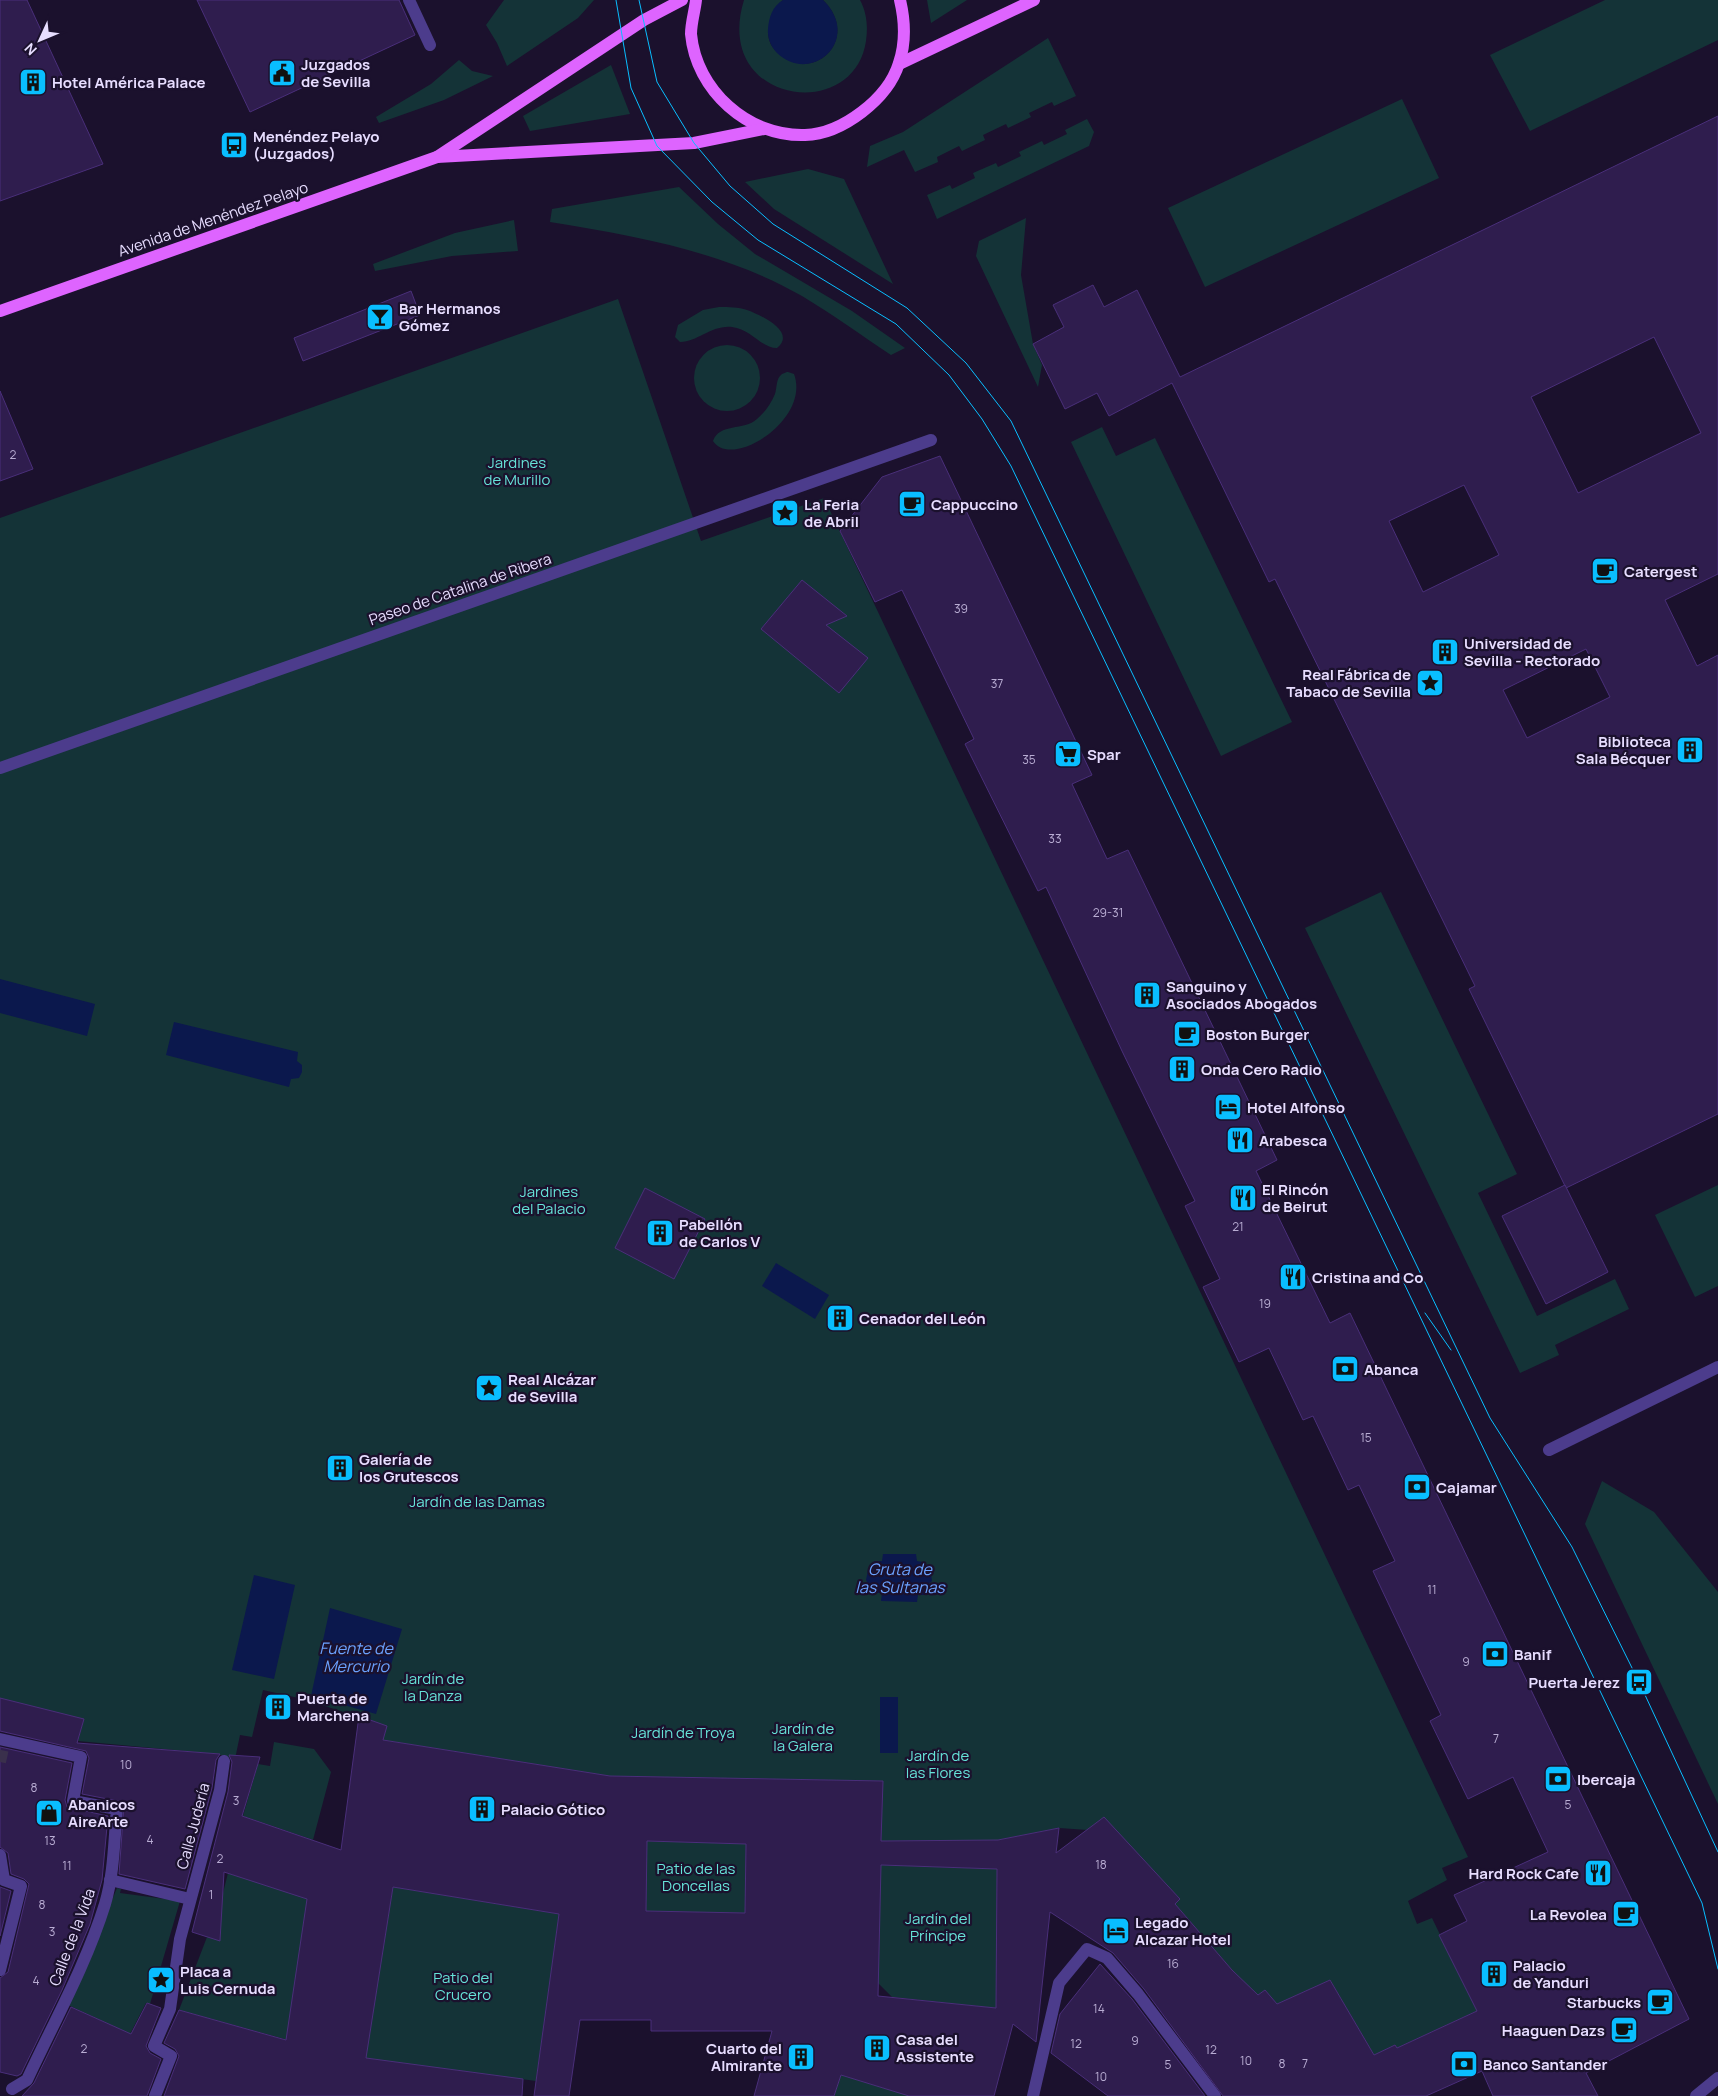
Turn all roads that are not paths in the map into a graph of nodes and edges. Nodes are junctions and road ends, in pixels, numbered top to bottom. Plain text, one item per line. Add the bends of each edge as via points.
1 (409, 0) edge
2 (682, 0) edge
3 (696, 0) edge
4 (900, 0) edge
5 (1034, 0) edge
6 (430, 45) dead end
7 (899, 64) junction
8 (764, 129) junction
9 (437, 157) junction
10 (0, 311) edge
11 (931, 440) dead end
12 (0, 768) edge
13 (1718, 1367) edge
14 (1549, 1450) dead end
15 (3, 1741) edge
16 (224, 1761) dead end
17 (0, 1855) edge
18 (110, 1880) junction
19 (190, 1899) junction
20 (0, 1970) edge
21 (1718, 2078) edge
22 (7, 2090) edge
23 (155, 2096) edge
24 (1033, 2096) edge
25 (1215, 2096) edge
26 (1696, 2096) edge

1 - 6 street
2 - 9 main road via 644,20
3 - 8 main road via 691,34 702,74 728,108
4 - 7 main road via 905,23
5 - 7 main road
7 - 8 main road via 878,99 845,124 805,135
8 - 9 main road via 694,143
9 - 10 main road, Avenida de Menéndez Pelayo
11 - 12 street, Paseo de Catalina de Ribera
13 - 14 street
15 - 18 street, Calle de la Vida via 81,1757 73,1801 117,1809
16 - 19 street, Calle Judería via 220,1790
17 - 20 street via 4,1880 21,1886
18 - 19 street
18 - 22 street, Calle de la Vida via 105,1904 75,1977 27,2080
19 - 23 street, Calle Judería via 180,1939 170,2009 154,2046 171,2056
21 - 26 street
24 - 25 street via 1059,1983 1086,1949 1107,1958

